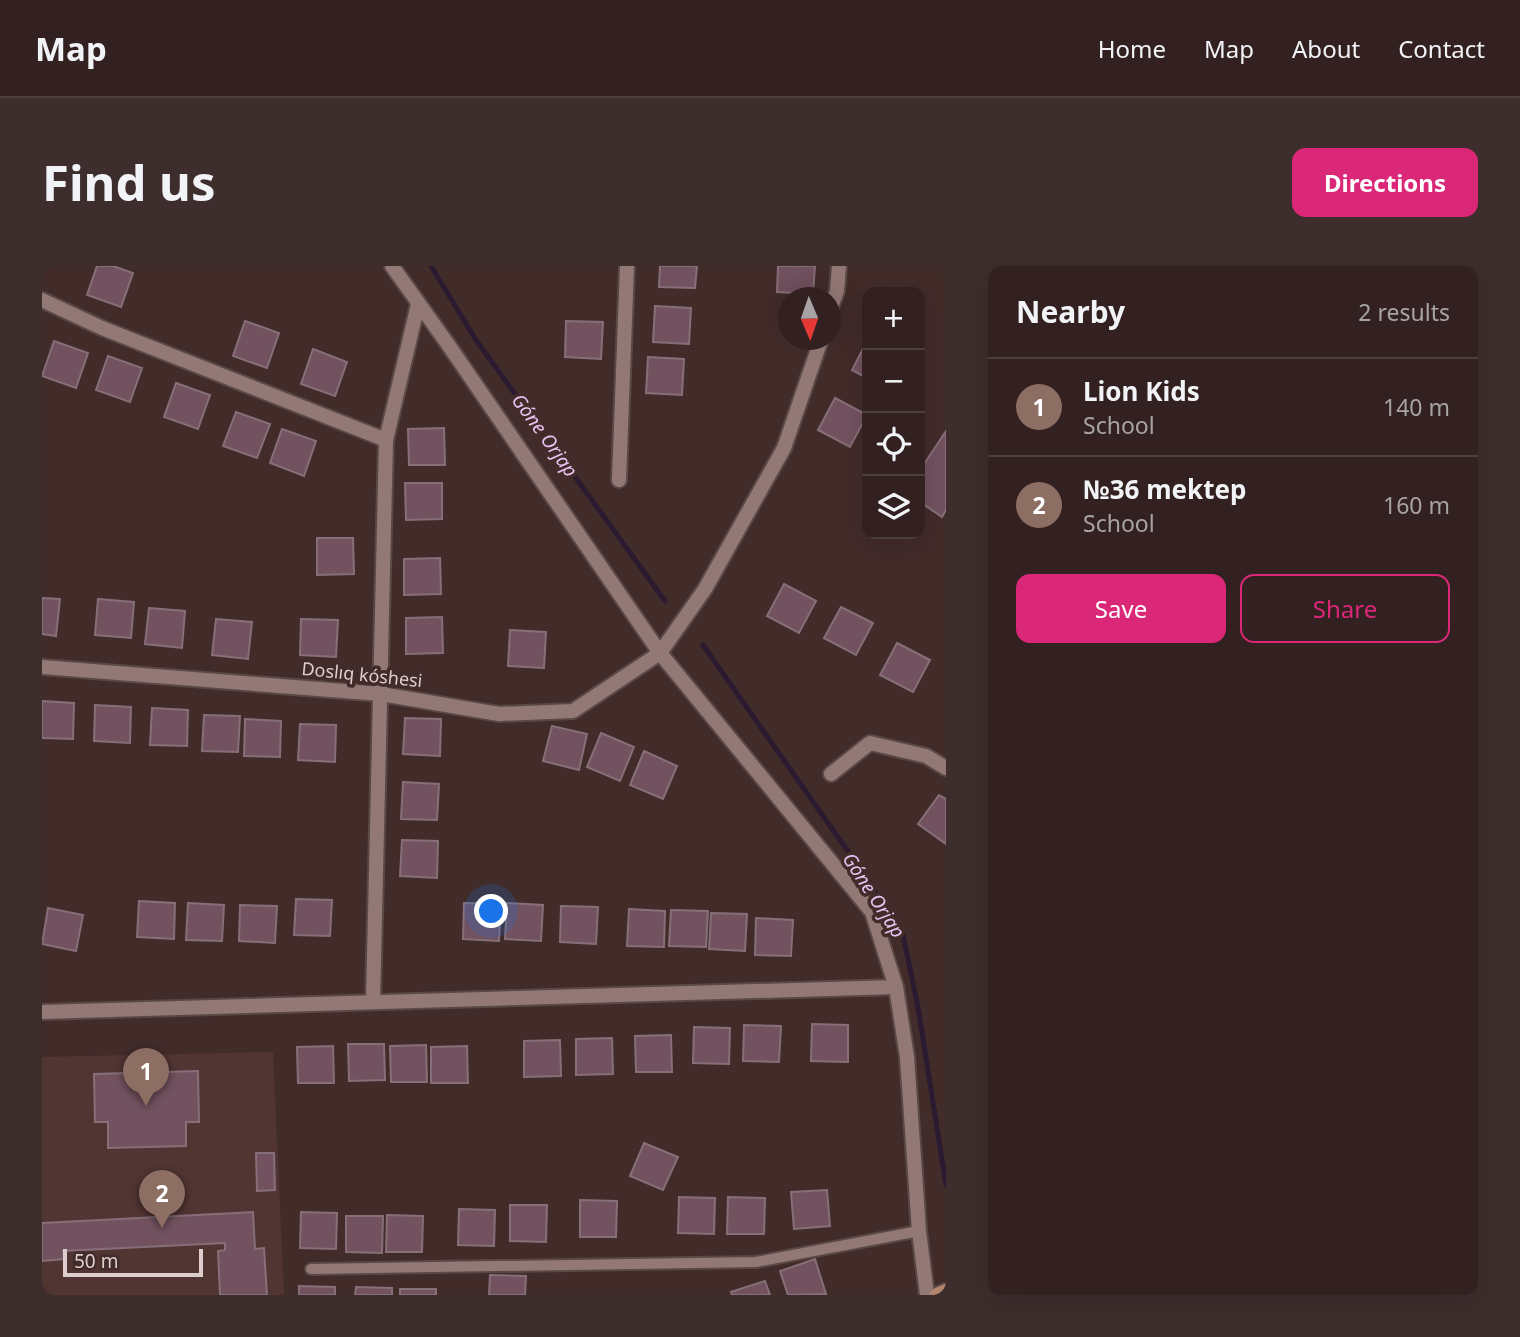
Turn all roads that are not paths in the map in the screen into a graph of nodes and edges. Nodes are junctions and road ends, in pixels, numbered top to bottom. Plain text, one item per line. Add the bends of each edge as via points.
1 (391, 266) edge
2 (627, 266) edge
3 (839, 266) edge
4 (837, 287) edge
5 (42, 300) edge
6 (418, 304) junction
7 (818, 350) edge
8 (386, 440) junction
9 (620, 480) dead end
10 (660, 653) junction
11 (42, 667) edge
12 (381, 694) junction
13 (946, 768) edge
14 (831, 774) dead end
15 (897, 987) junction
16 (373, 1002) junction
17 (42, 1012) edge
18 (919, 1231) junction
19 (311, 1269) dead end
20 (946, 1292) edge
21 (927, 1295) edge
22 (937, 1295) edge

1 - 6 street
2 - 9 street
3 - 4 street
5 - 8 street
6 - 8 street
6 - 10 street
7 - 10 street via 784,448 705,589
8 - 12 street
10 - 12 street, Doslıq kóshesi via 573,711 499,714
10 - 15 street via 872,912
11 - 12 street, Doslıq kóshesi
12 - 16 street
13 - 14 street via 926,756 870,743
15 - 16 street
15 - 18 street via 907,1057
16 - 17 street
18 - 19 lane via 756,1262
18 - 21 street
20 - 22 main road

